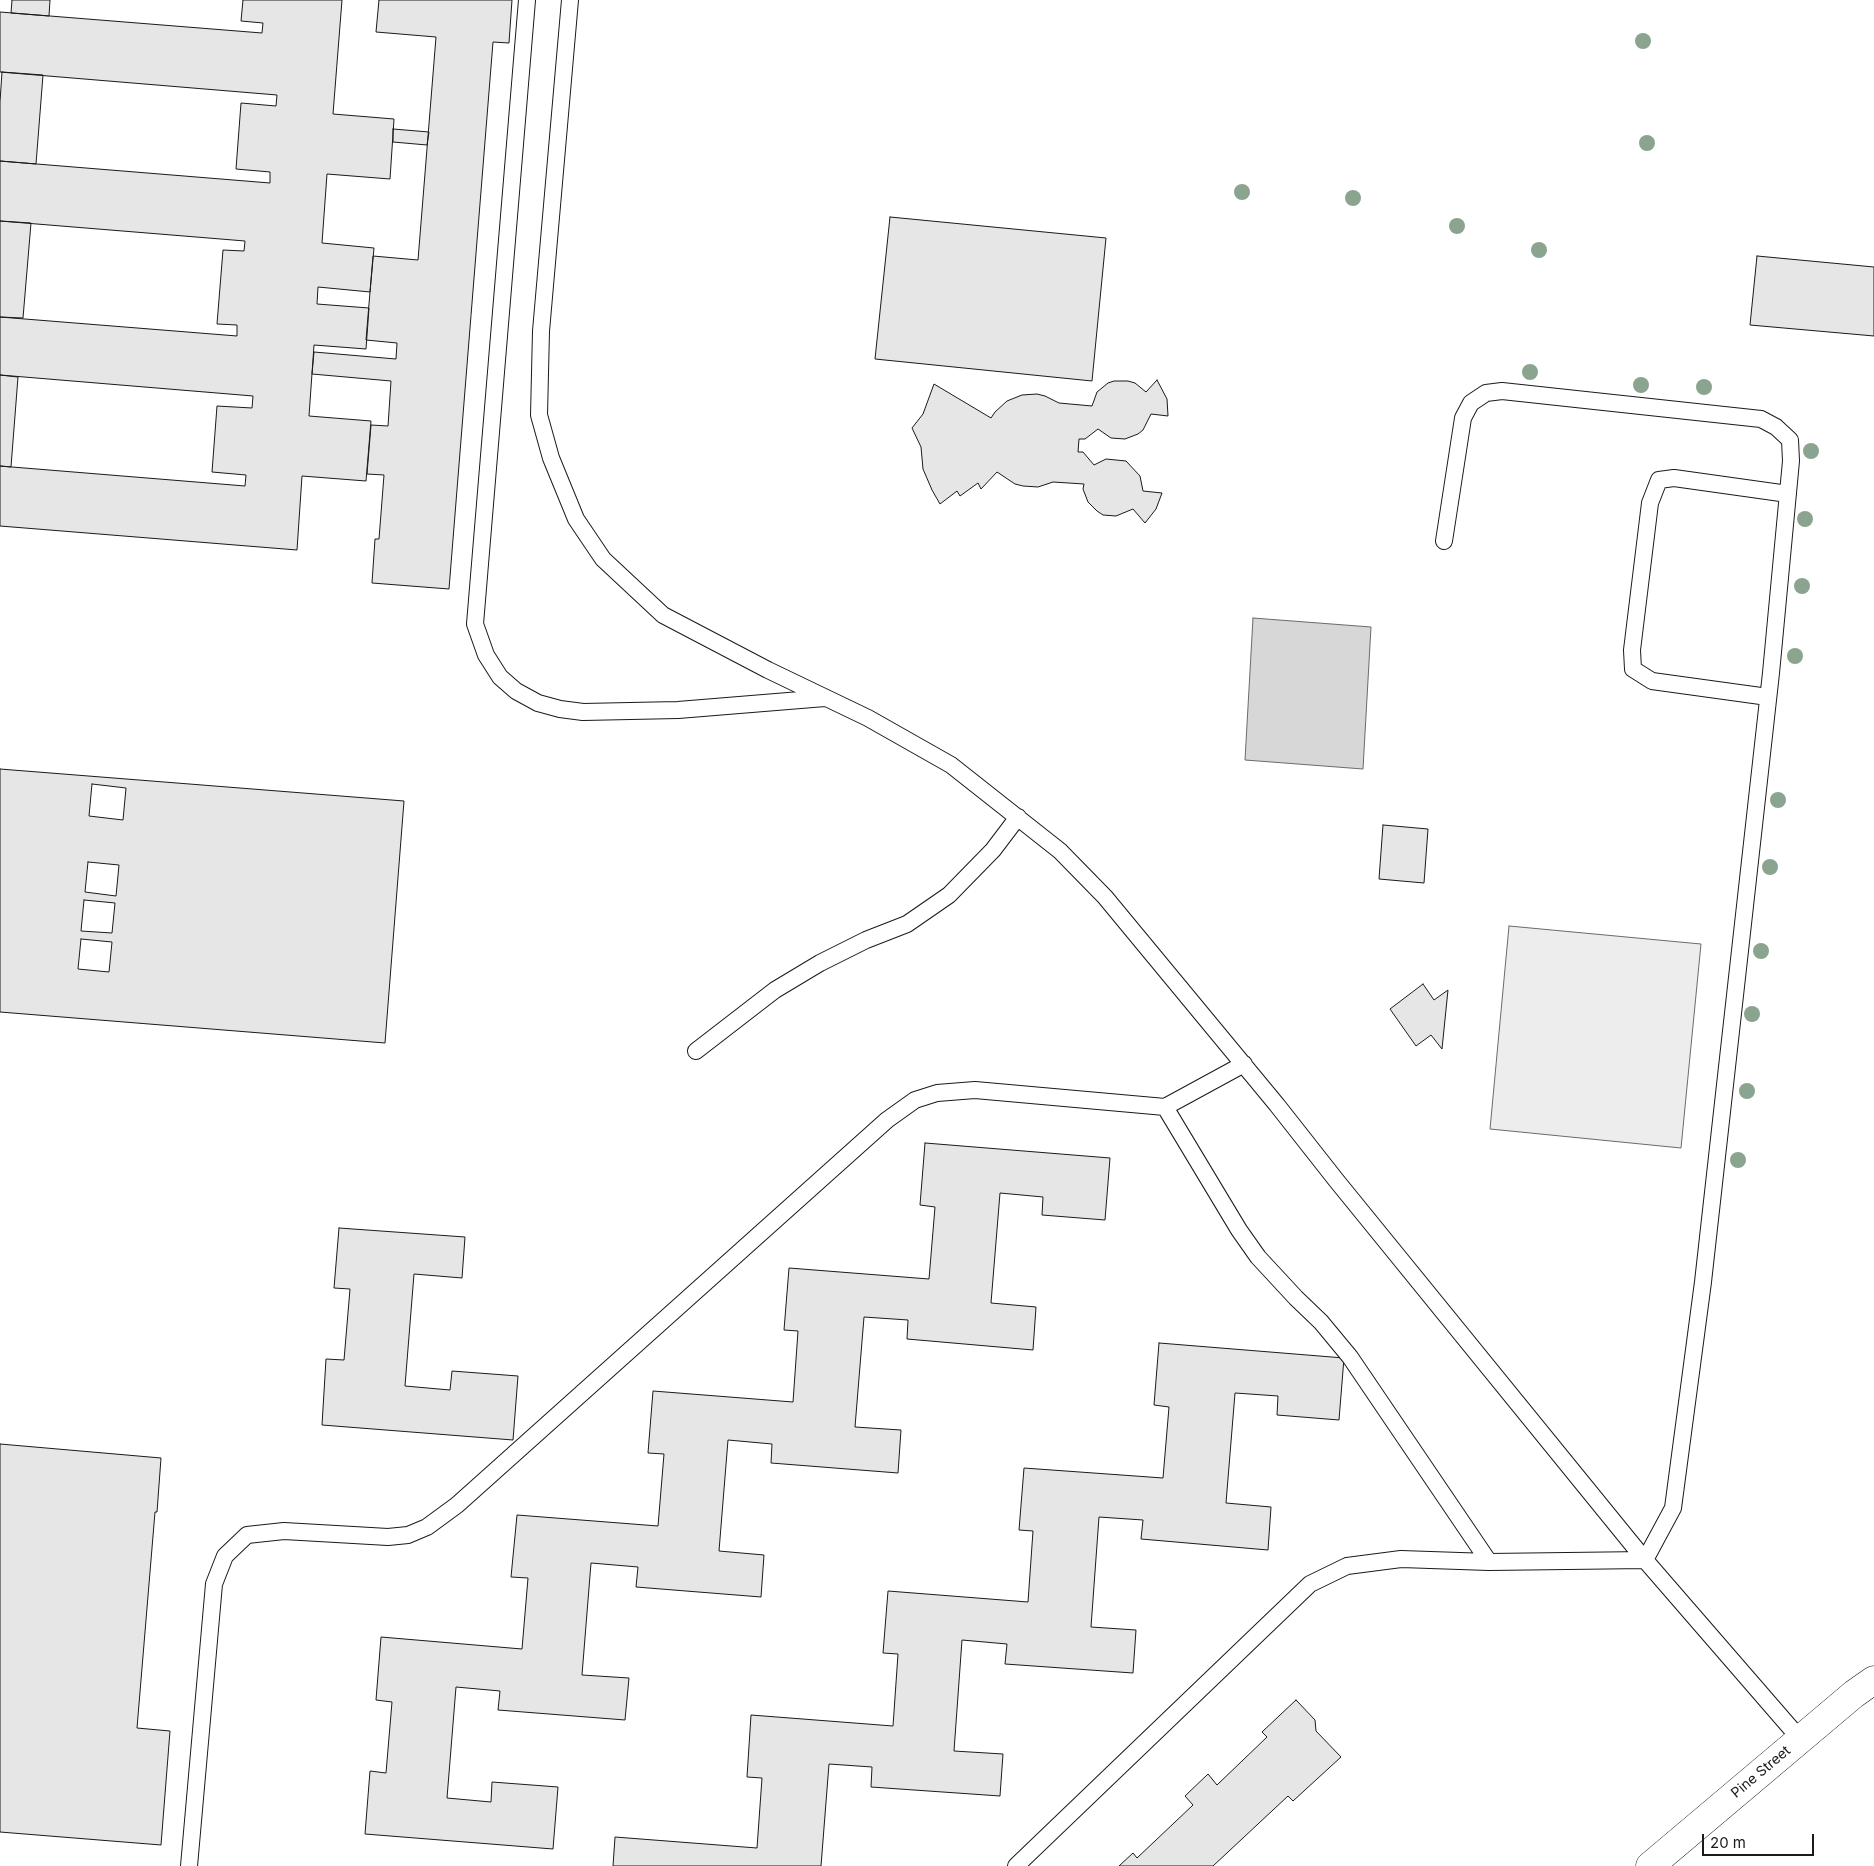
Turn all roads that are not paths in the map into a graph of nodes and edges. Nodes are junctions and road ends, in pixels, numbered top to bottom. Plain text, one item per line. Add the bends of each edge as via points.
1 (527, 0) edge
2 (570, 0) edge
3 (1788, 494) junction
4 (1444, 541) dead end
5 (1768, 697) junction
6 (827, 698) junction
7 (1018, 817) junction
8 (696, 1051) dead end
9 (1244, 1064) junction
10 (1165, 1107) junction
11 (1645, 1560) junction
12 (1490, 1562) junction
13 (1874, 1680) edge
14 (1800, 1740) junction
15 (189, 1866) edge
16 (1016, 1866) edge
17 (1650, 1866) edge

1 - 6 lane via 475,624 486,655 500,677 516,691 538,703 583,712 678,710
2 - 6 lane via 541,331 539,415 551,458 576,519 603,558 663,615
3 - 4 lane via 1790,440 1761,419 1502,391 1486,393 1471,403 1463,418
3 - 5 lane
3 - 5 lane via 1674,478 1659,480 1650,503 1632,650 1633,669 1652,681
5 - 11 lane via 1703,1282 1673,1508
6 - 7 lane via 951,765
7 - 8 lane via 993,850 949,895 907,924 866,940 775,990
7 - 9 lane via 1060,851 1105,897
9 - 10 lane
9 - 11 lane
10 - 12 lane via 1258,1257 1350,1356
10 - 15 lane via 975,1090 937,1093 916,1100 887,1120 457,1505 427,1527 408,1535 388,1537 284,1531 247,1535 225,1556 214,1584
11 - 12 lane
11 - 14 lane
12 - 16 lane via 1401,1558 1347,1566 1310,1584
13 - 14 street, Pine Street
14 - 17 street, Pine Street

